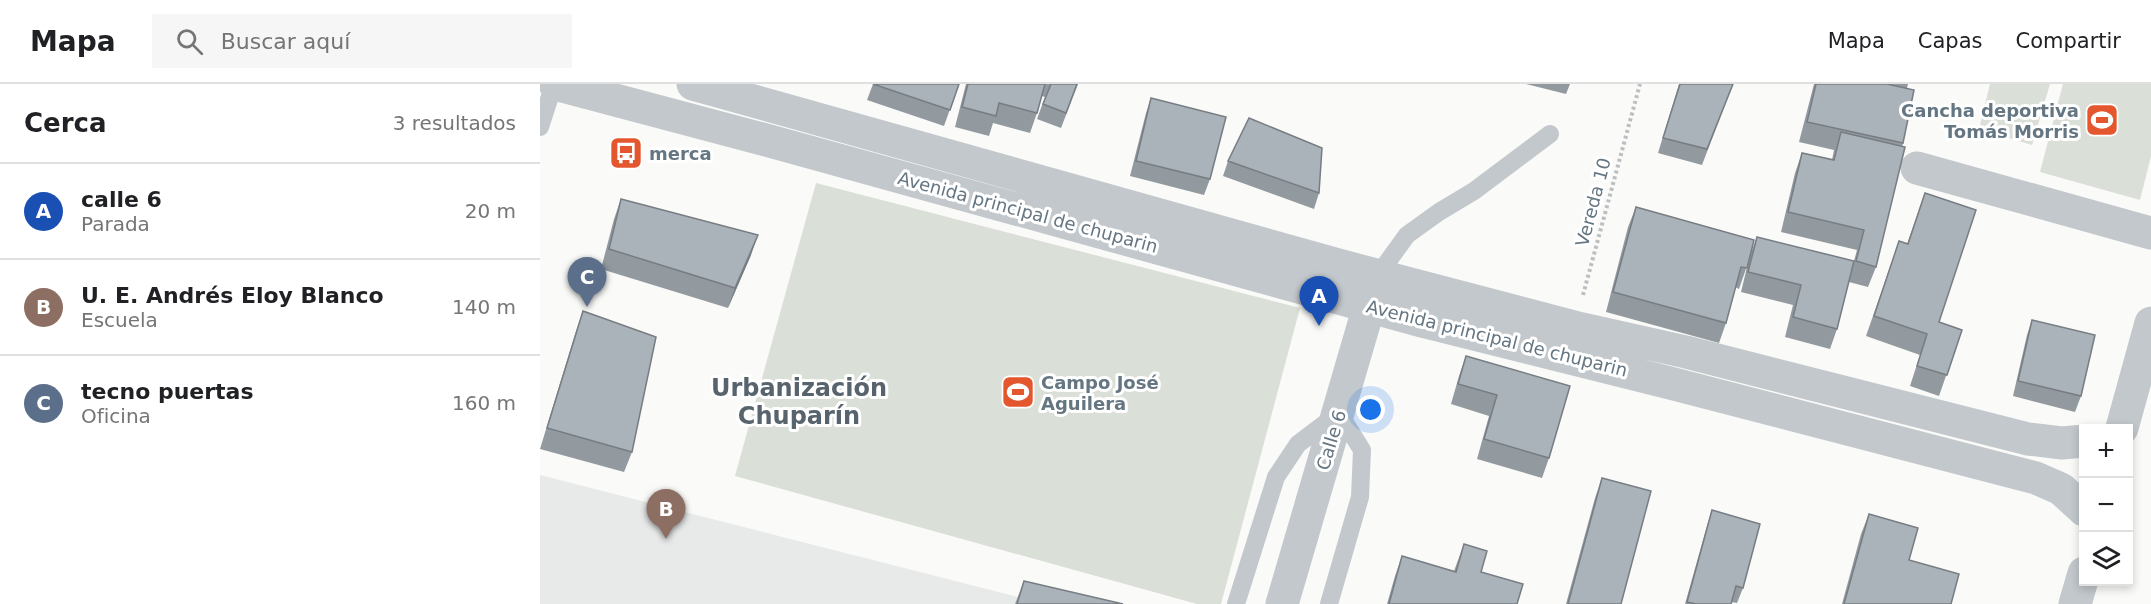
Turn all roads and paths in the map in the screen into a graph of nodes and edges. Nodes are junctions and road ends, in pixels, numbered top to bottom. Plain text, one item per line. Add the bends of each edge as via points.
1 (555, 84) edge
2 (693, 84) edge
3 (1640, 84) edge
4 (778, 96) edge
5 (540, 127) edge
6 (1550, 134) dead end
7 (766, 140) junction
8 (1917, 168) dead end
9 (2151, 232) edge
10 (1378, 275) junction
11 (1370, 306) junction
12 (2151, 323) edge
13 (1574, 327) junction
14 (1340, 413) junction
15 (2123, 424) edge
16 (2079, 441) edge
17 (2079, 505) edge
18 (2080, 586) edge
19 (1236, 604) edge
20 (1282, 604) edge
21 (1329, 604) edge
22 (2075, 604) edge

1 - 5 lane
1 - 7 street, Avenida principal de chuparin
2 - 4 street, Avenida principal de chuparin
3 - 13 path, Vereda 10
4 - 7 street
4 - 10 street, Avenida principal de chuparin
6 - 10 lane via 1407,235
7 - 11 street, Avenida principal de chuparin
8 - 9 street
10 - 11 street, Calle 6
10 - 13 street, Avenida principal de chuparin
11 - 14 street, Calle 6
11 - 17 street, Avenida principal de chuparin via 2036,478 2061,489
12 - 15 street
13 - 16 street, Avenida principal de chuparin via 2028,439
14 - 19 lane via 1298,444 1276,477
14 - 20 street, Calle 6
14 - 21 lane via 1362,450 1360,496
18 - 22 street

